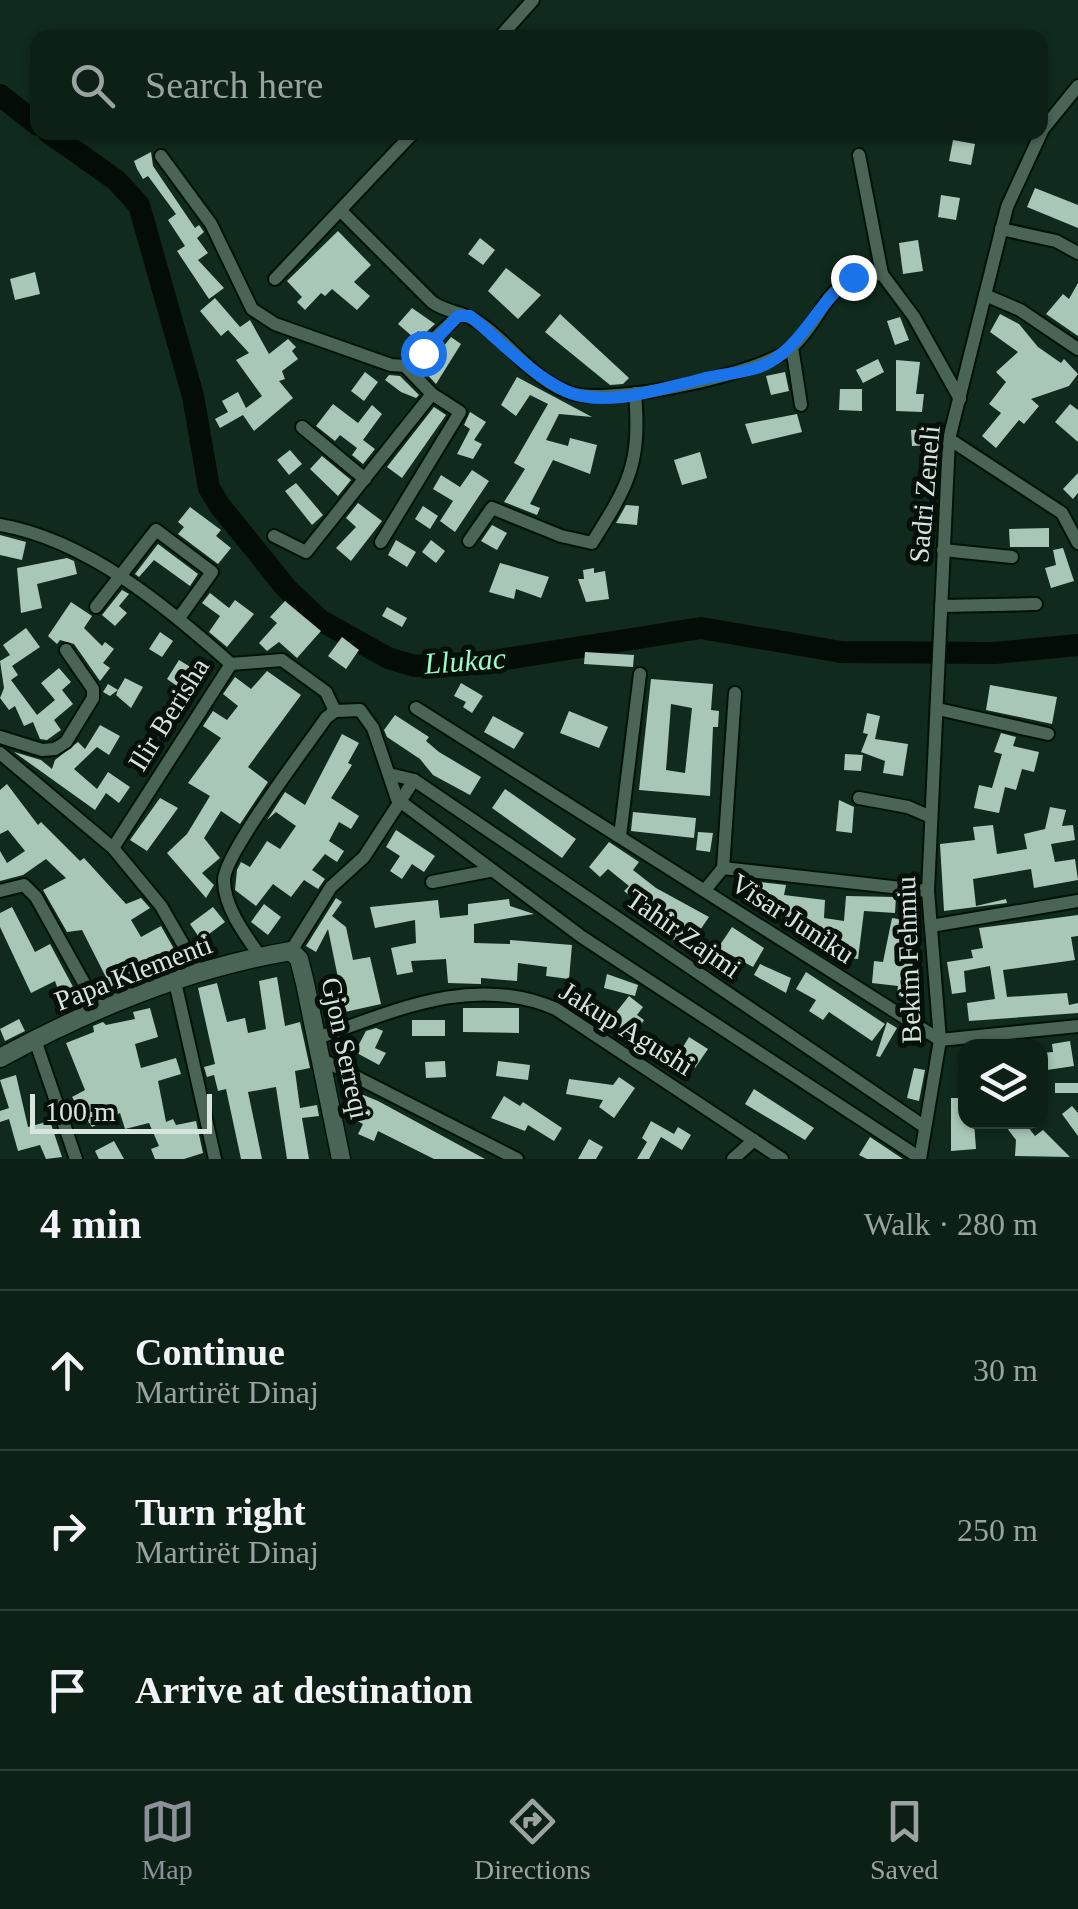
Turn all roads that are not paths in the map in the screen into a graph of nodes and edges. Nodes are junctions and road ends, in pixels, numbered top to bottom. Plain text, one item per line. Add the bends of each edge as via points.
1 (532, 0) edge
2 (506, 30) edge
3 (1078, 86) edge
4 (1048, 116) edge
5 (407, 140) edge
6 (1036, 140) edge
7 (859, 155) dead end
8 (161, 156) dead end
9 (343, 213) junction
10 (1001, 228) junction
11 (1078, 252) edge
12 (882, 274) junction
13 (275, 279) dead end
14 (985, 295) junction
15 (458, 316) junction
16 (792, 347) junction
17 (1078, 349) edge
18 (405, 366) junction
19 (432, 394) junction
20 (635, 394) junction
21 (960, 399) junction
22 (801, 405) dead end
23 (302, 428) dead end
24 (949, 439) junction
25 (365, 479) junction
26 (0, 525) edge
27 (274, 536) dead end
28 (469, 540) dead end
29 (381, 542) dead end
30 (1078, 543) edge
31 (943, 550) junction
32 (1012, 558) dead end
33 (119, 577) junction
34 (1036, 604) dead end
35 (941, 606) junction
36 (96, 607) dead end
37 (179, 618) junction
38 (66, 650) dead end
39 (231, 664) junction
40 (640, 674) dead end
41 (735, 694) dead end
42 (416, 708) dead end
43 (938, 710) junction
44 (335, 711) junction
45 (1048, 734) dead end
46 (0, 737) edge
47 (0, 753) edge
48 (389, 774) junction
49 (414, 780) junction
50 (859, 798) dead end
51 (398, 799) junction
52 (931, 818) junction
53 (620, 836) junction
54 (113, 848) junction
55 (723, 868) junction
56 (490, 871) junction
57 (432, 882) dead end
58 (705, 890) junction
59 (928, 890) junction
60 (0, 892) edge
61 (1078, 901) edge
62 (931, 926) junction
63 (291, 951) junction
64 (260, 956) junction
65 (199, 972) junction
66 (175, 982) junction
67 (99, 1010) junction
68 (1078, 1026) edge
69 (315, 1038) junction
70 (35, 1040) junction
71 (940, 1040) junction
72 (2, 1053) edge
73 (319, 1058) junction
74 (925, 1128) junction
75 (754, 1140) junction
76 (76, 1159) edge
77 (214, 1159) edge
78 (340, 1159) edge
79 (517, 1159) edge
80 (732, 1159) edge
81 (782, 1159) edge
82 (920, 1159) edge

1 - 2 street
3 - 4 street, Sadri Zeneli
5 - 9 street
6 - 10 street, Sadri Zeneli
7 - 12 street
8 - 18 street via 211,224 252,309 275,324
9 - 13 street
9 - 15 street via 405,279
10 - 11 street
10 - 14 street, Sadri Zeneli
12 - 16 street via 853,277 826,297
12 - 21 street
14 - 17 street
14 - 21 street, Sadri Zeneli
15 - 18 street
15 - 20 street via 470,316 567,392
16 - 20 street via 758,368
16 - 22 street
18 - 19 street
19 - 25 street
19 - 29 street via 460,412
20 - 28 street via 634,472 592,543 492,508
21 - 24 street, Sadri Zeneli
23 - 25 street
24 - 30 street via 1062,513
24 - 31 street, Sadri Zeneli
25 - 27 street via 306,552
26 - 33 street, Ilir Berisha via 54,538
31 - 32 street
31 - 35 street, Sadri Zeneli
33 - 36 street, Ilir Berisha
33 - 37 street, Ilir Berisha
33 - 37 street, Ilir Berisha via 156,530 212,572
34 - 35 street
35 - 43 street, Sadri Zeneli
37 - 39 street, Ilir Berisha
38 - 46 street via 93,698 66,742 42,750
39 - 44 street via 282,660 326,692
39 - 54 street, Ilir Berisha
40 - 53 street
41 - 55 street
42 - 53 street, Visar Juniku
43 - 45 street
43 - 52 street, Bekim Fehmiu
44 - 48 street via 360,710
44 - 64 street via 226,865 227,896
47 - 54 street
48 - 49 street, Tahir Zajmi
48 - 51 street
49 - 51 street
49 - 74 street, Tahir Zajmi
50 - 52 street
51 - 56 street, Tahir Zajmi
51 - 63 street via 364,857 331,887
52 - 59 street, Bekim Fehmiu
53 - 58 street, Visar Juniku
54 - 65 street via 161,906
55 - 58 street
55 - 59 street
56 - 57 street
56 - 82 street, Tahir Zajmi
58 - 71 street, Visar Juniku
59 - 62 street, Bekim Fehmiu
60 - 67 street via 24,885 36,897
61 - 62 street
62 - 71 street, Bekim Fehmiu
63 - 64 street, Papa Klementi
63 - 69 street, Gjon Serreqi via 299,959
64 - 65 street, Papa Klementi
65 - 66 street, Papa Klementi
66 - 67 street, Papa Klementi
66 - 77 street
67 - 70 street, Papa Klementi
68 - 71 street
69 - 73 street, Gjon Serreqi
69 - 75 street, Jakup Agushi via 430,999 475,992 526,996 556,1009
70 - 72 street, Papa Klementi
70 - 76 street
71 - 74 street, Bekim Fehmiu
73 - 78 street, Gjon Serreqi
73 - 79 street
74 - 82 street, Bekim Fehmiu
75 - 80 street
75 - 81 street, Jakup Agushi

